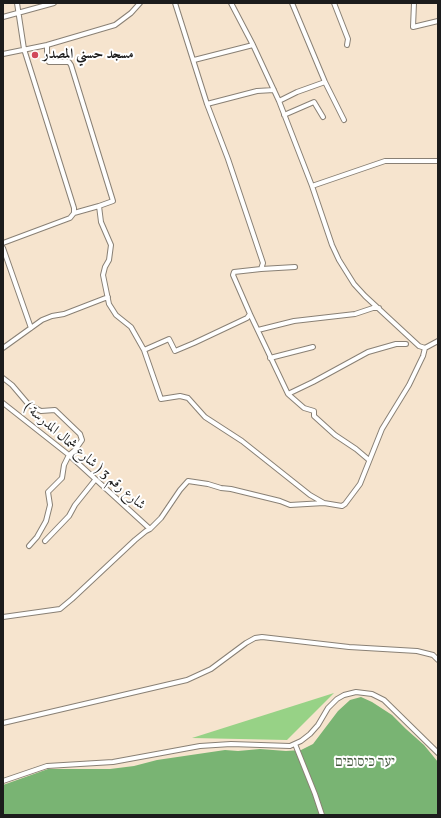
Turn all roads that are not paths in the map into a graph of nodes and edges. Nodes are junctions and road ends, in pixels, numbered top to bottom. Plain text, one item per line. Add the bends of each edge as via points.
1 (17, 3) edge
2 (54, 3) edge
3 (140, 3) edge
4 (175, 3) edge
5 (231, 3) edge
6 (292, 3) edge
7 (334, 3) edge
8 (414, 3) edge
9 (19, 13) junction
10 (3, 17) edge
11 (438, 21) edge
12 (253, 44) junction
13 (47, 45) junction
14 (347, 45) dead end
15 (24, 49) junction
16 (3, 54) edge
17 (194, 60) junction
18 (325, 82) junction
19 (274, 90) junction
20 (279, 101) junction
21 (207, 104) junction
22 (284, 116) junction
23 (323, 117) dead end
24 (344, 120) dead end
25 (438, 161) edge
26 (312, 186) junction
27 (99, 206) junction
28 (74, 213) junction
29 (3, 243) edge
30 (3, 248) edge
31 (296, 267) dead end
32 (261, 268) junction
33 (108, 297) junction
34 (379, 308) junction
35 (250, 314) junction
36 (31, 328) junction
37 (258, 330) junction
38 (438, 341) edge
39 (406, 344) dead end
40 (313, 347) dead end
41 (3, 348) edge
42 (425, 348) junction
43 (144, 350) junction
44 (270, 358) junction
45 (3, 378) edge
46 (288, 394) junction
47 (3, 403) edge
48 (69, 455) junction
49 (369, 460) junction
50 (95, 480) junction
51 (324, 503) junction
52 (150, 530) junction
53 (45, 541) dead end
54 (29, 546) dead end
55 (3, 617) edge
56 (438, 660) edge
57 (3, 723) edge
58 (295, 744) junction
59 (438, 753) edge
60 (3, 781) edge
61 (322, 815) edge

1 - 9 street
2 - 9 street
3 - 13 street via 115,24
4 - 17 street
5 - 12 street
6 - 18 street
7 - 14 street via 348,39
8 - 11 street via 413,27
9 - 10 street
9 - 15 street
12 - 17 street
12 - 19 street
13 - 15 street
13 - 27 street via 49,62 69,62 80,94 113,200
15 - 16 street
15 - 28 street
17 - 21 street
18 - 20 street
18 - 24 street
19 - 20 street
19 - 21 street
20 - 22 street
21 - 32 street via 257,244 263,263
22 - 23 street via 314,102
22 - 26 street
25 - 26 street via 385,161
26 - 34 street via 339,260 354,284
27 - 28 street
27 - 33 street via 101,222 111,245 103,275
28 - 29 street via 70,218
30 - 36 street
31 - 32 street
32 - 35 street via 234,272 233,275
33 - 36 street via 42,320
33 - 43 street via 111,309 131,327
34 - 37 street
34 - 42 street via 419,346
35 - 37 street
35 - 43 street via 247,318 175,351 169,339
36 - 41 street
37 - 44 street
38 - 42 street
39 - 46 street via 396,344 368,352
40 - 44 street
42 - 49 street via 409,385 384,425
43 - 51 street via 161,399 180,396 188,398 205,417 242,441 310,495
44 - 46 street
45 - 48 street via 29,405 41,411 54,410 80,434 82,440
46 - 49 street via 304,408 314,411 314,416 335,435
47 - 48 street, شارع رقم 3 ( شارع شمال المدرسة )
48 - 50 street, شارع رقم 3 ( شارع شمال المدرسة )
48 - 54 street via 62,478 48,492 50,504 46,521
49 - 51 street via 360,484 345,504 336,506
50 - 52 street, شارع رقم 3 ( شارع شمال المدرسة )
50 - 53 street via 69,516
51 - 52 street via 290,505 231,489 188,481
52 - 55 street via 135,540 72,600 60,608
56 - 57 street via 433,655 417,651 255,638 212,669 187,680
58 - 59 street via 315,730 337,698 360,692 384,700
58 - 60 street via 200,746 113,762 47,766
58 - 61 street

